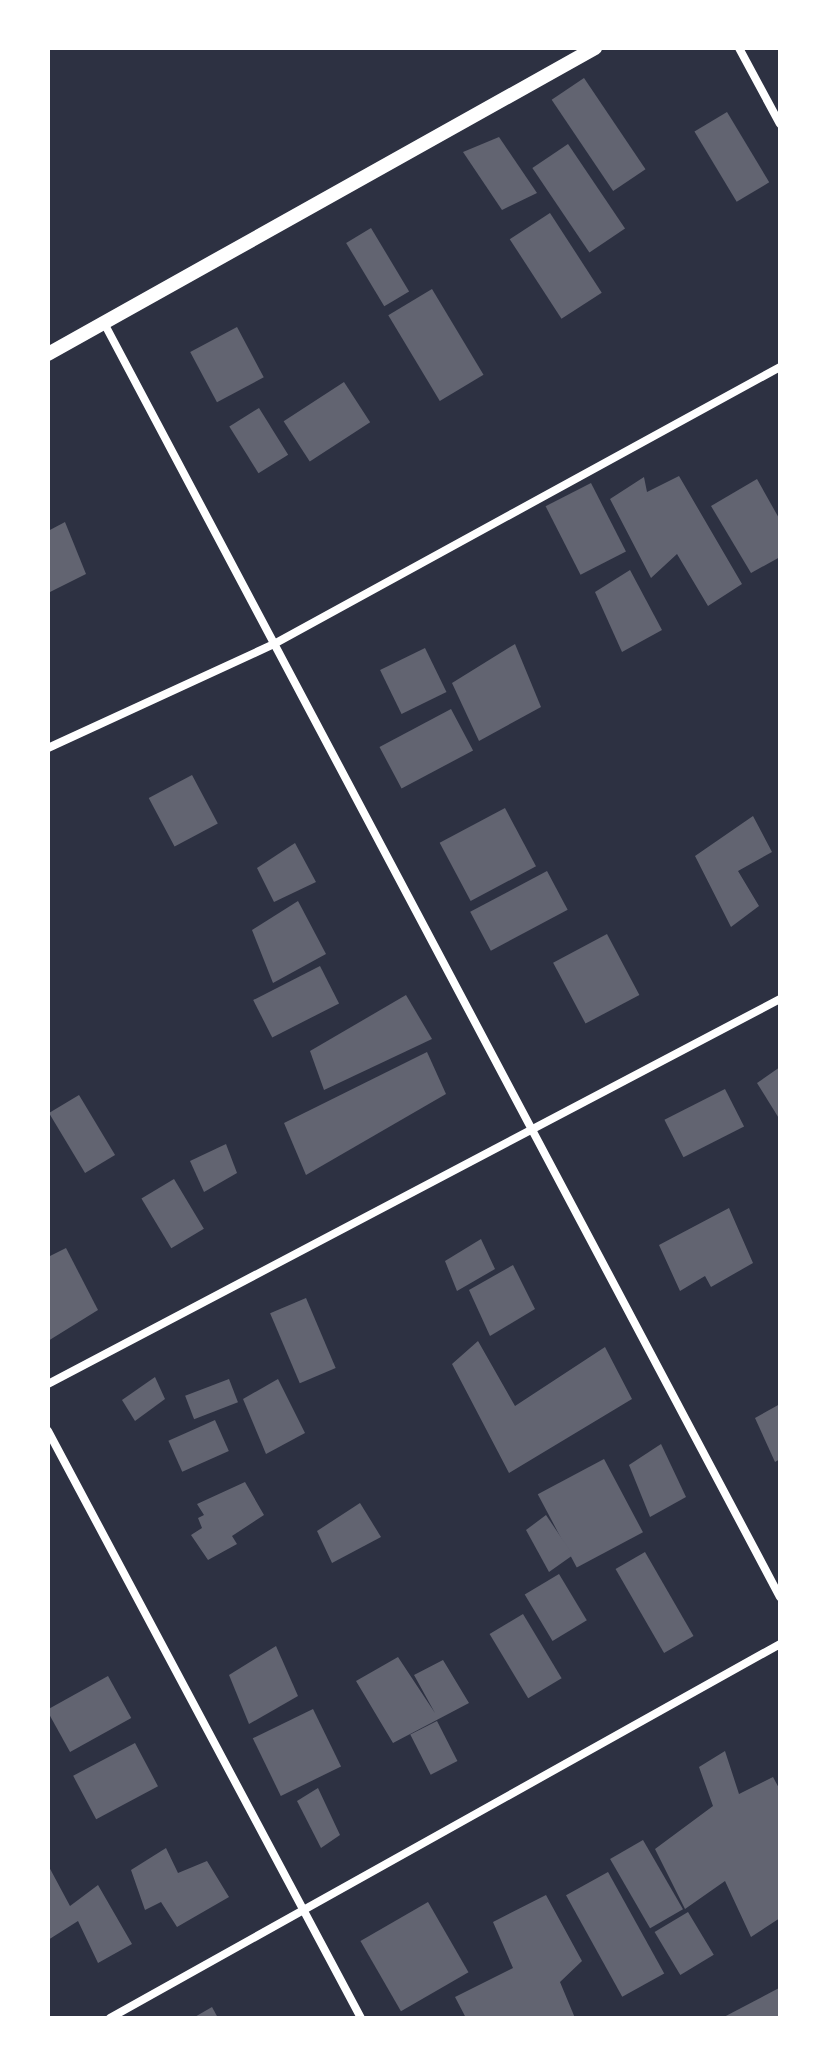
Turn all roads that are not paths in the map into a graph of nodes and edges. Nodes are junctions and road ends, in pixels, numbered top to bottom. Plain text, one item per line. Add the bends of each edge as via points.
1 (595, 48) edge
2 (739, 48) edge
3 (780, 124) edge
4 (104, 323) junction
5 (48, 354) edge
6 (780, 367) edge
7 (274, 644) junction
8 (48, 748) edge
9 (780, 999) edge
10 (532, 1130) junction
11 (48, 1384) edge
12 (48, 1431) edge
13 (780, 1597) edge
14 (780, 1644) edge
15 (304, 1910) junction
16 (110, 2018) edge
17 (361, 2018) edge

1 - 4 street
2 - 3 street
4 - 5 street
4 - 7 street
6 - 7 street
7 - 8 street
7 - 10 street
9 - 10 street
10 - 11 street
10 - 13 street
12 - 15 street
14 - 15 street
15 - 16 street
15 - 17 street

